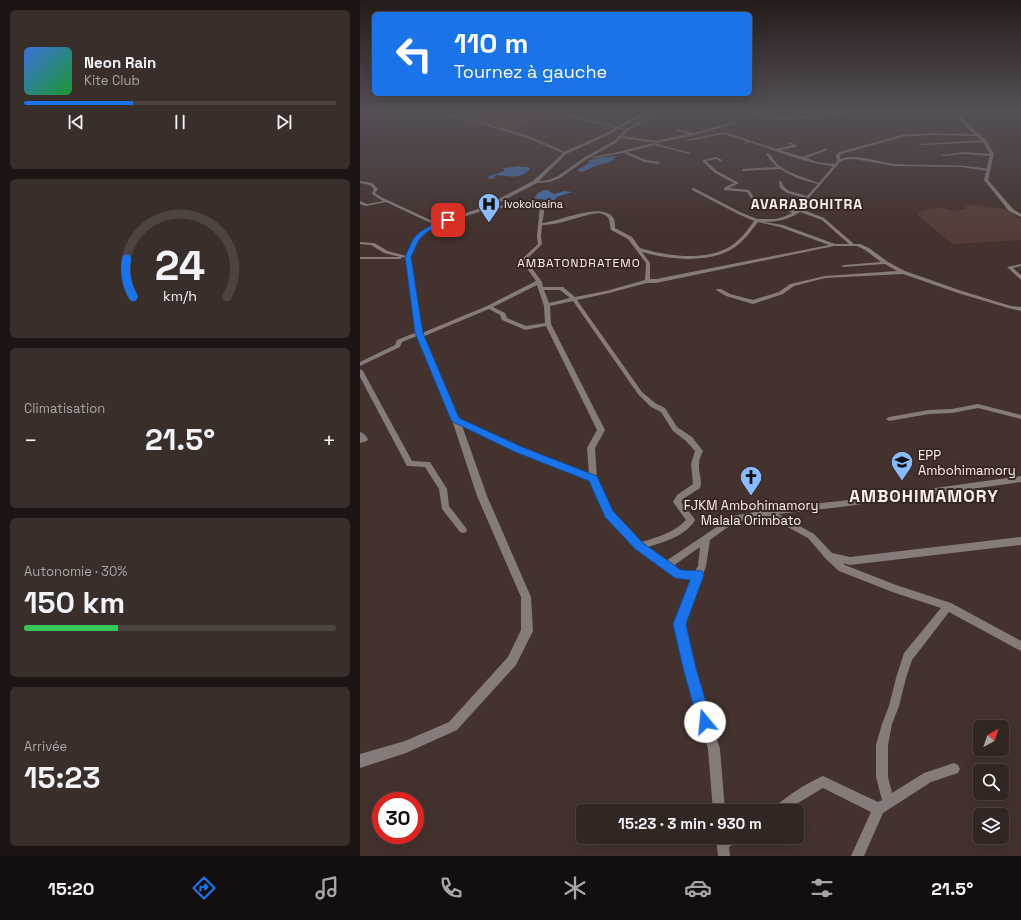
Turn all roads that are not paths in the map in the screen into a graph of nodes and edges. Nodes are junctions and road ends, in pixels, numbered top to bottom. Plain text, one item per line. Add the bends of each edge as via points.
1 (557, 150) edge
2 (572, 150) edge
3 (599, 150) edge
4 (627, 150) edge
5 (679, 150) edge
6 (776, 150) edge
7 (824, 150) edge
8 (851, 150) edge
9 (989, 150) edge
10 (623, 151) junction
11 (565, 153) junction
12 (689, 153) dead end
13 (768, 154) dead end
14 (943, 155) dead end
15 (992, 155) junction
16 (586, 158) junction
17 (802, 159) junction
18 (839, 160) junction
19 (721, 161) dead end
20 (659, 163) dead end
21 (835, 165) junction
22 (781, 168) junction
23 (743, 170) dead end
24 (988, 170) junction
25 (360, 182) edge
26 (535, 182) junction
27 (780, 182) dead end
28 (820, 184) junction
29 (693, 189) dead end
30 (807, 197) junction
31 (387, 201) junction
32 (360, 202) edge
33 (483, 209) junction
34 (800, 210) junction
35 (796, 213) junction
36 (1021, 216) edge
37 (757, 220) junction
38 (437, 224) junction
39 (541, 224) junction
40 (360, 243) edge
41 (835, 244) junction
42 (852, 244) junction
43 (638, 248) junction
44 (360, 258) edge
45 (408, 258) junction
46 (886, 263) junction
47 (1021, 265) edge
48 (844, 266) dead end
49 (903, 272) junction
50 (1021, 278) edge
51 (647, 281) junction
52 (540, 285) junction
53 (719, 290) dead end
54 (574, 299) junction
55 (546, 305) junction
56 (490, 307) junction
57 (1021, 309) edge
58 (548, 324) junction
59 (419, 334) junction
60 (360, 364) edge
61 (360, 371) edge
62 (1021, 417) edge
63 (889, 419) dead end
64 (456, 420) junction
65 (360, 434) edge
66 (360, 440) edge
67 (593, 479) junction
68 (1021, 479) edge
69 (768, 513) junction
70 (463, 530) dead end
71 (706, 538) junction
72 (1021, 541) edge
73 (639, 546) junction
74 (829, 556) junction
75 (666, 566) junction
76 (698, 575) junction
77 (948, 606) junction
78 (1021, 646) edge
79 (360, 761) edge
80 (954, 769) dead end
81 (718, 804) edge
82 (787, 804) edge
83 (884, 806) junction
84 (857, 856) edge

1 - 11 street
2 - 11 street
3 - 16 street
4 - 10 street
5 - 12 street
6 - 17 street
7 - 17 street
8 - 18 street via 840,153
9 - 15 street
10 - 16 street
10 - 20 street via 645,161
11 - 26 street
13 - 22 street
14 - 15 street
15 - 24 street
16 - 26 street via 559,177 550,181
17 - 21 street
18 - 21 street
18 - 24 street via 849,159 897,166 960,166
19 - 35 street via 716,158 704,161 716,172 737,183 725,189 748,191 754,200 779,205
21 - 28 street
22 - 23 street
22 - 28 street via 793,176
24 - 36 street via 986,180 1011,210
25 - 31 street via 371,184 376,189 374,193
26 - 33 street
27 - 30 street via 782,188 788,192
28 - 30 street
29 - 37 street
30 - 34 street via 804,201 809,206
31 - 32 street via 366,205
31 - 38 street
33 - 38 street
33 - 39 street via 521,201 540,202
34 - 35 street
34 - 42 street via 823,219
35 - 37 street via 775,222
37 - 41 street
37 - 43 street via 750,231 730,249 708,255 664,256
38 - 45 street via 419,236
39 - 43 street via 592,213 607,213 612,219 613,229 630,238
39 - 52 street via 540,244 523,260
40 - 45 street via 372,244 386,252
41 - 42 street
41 - 51 street
42 - 46 street via 866,249
43 - 51 street via 648,263
44 - 45 street
45 - 59 street
46 - 48 street
46 - 49 street
47 - 50 street via 1009,267
49 - 53 street via 826,277 792,285 781,293 753,302
49 - 57 street via 960,292
51 - 54 street
52 - 54 street via 561,288
52 - 55 street
52 - 56 street
54 - 55 street
54 - 73 street via 640,393 663,410 675,429 689,439 699,451 695,463 697,486 680,497 677,502 691,520 688,525
55 - 58 street
56 - 58 street via 503,314 504,319 525,328
56 - 59 street
58 - 67 street via 601,430 591,448
59 - 60 street via 399,341 398,346
59 - 64 street
61 - 70 street via 410,464 427,464 443,489 444,507
62 - 63 street via 978,406
64 - 67 street via 519,450
64 - 79 street via 482,496 526,597 527,631 512,661 453,726 406,747
65 - 66 street via 364,439
67 - 73 street via 609,514
68 - 69 street
69 - 71 street via 733,519
69 - 74 street via 811,536
71 - 75 street
71 - 76 street via 702,566
72 - 74 street via 850,561
73 - 75 street
74 - 77 street via 842,568
75 - 76 street via 679,575
76 - 81 street via 680,624 689,668 714,749
77 - 78 street
77 - 83 street via 908,657 901,678 882,745
80 - 83 street via 928,777
82 - 83 street via 823,782
83 - 84 street

